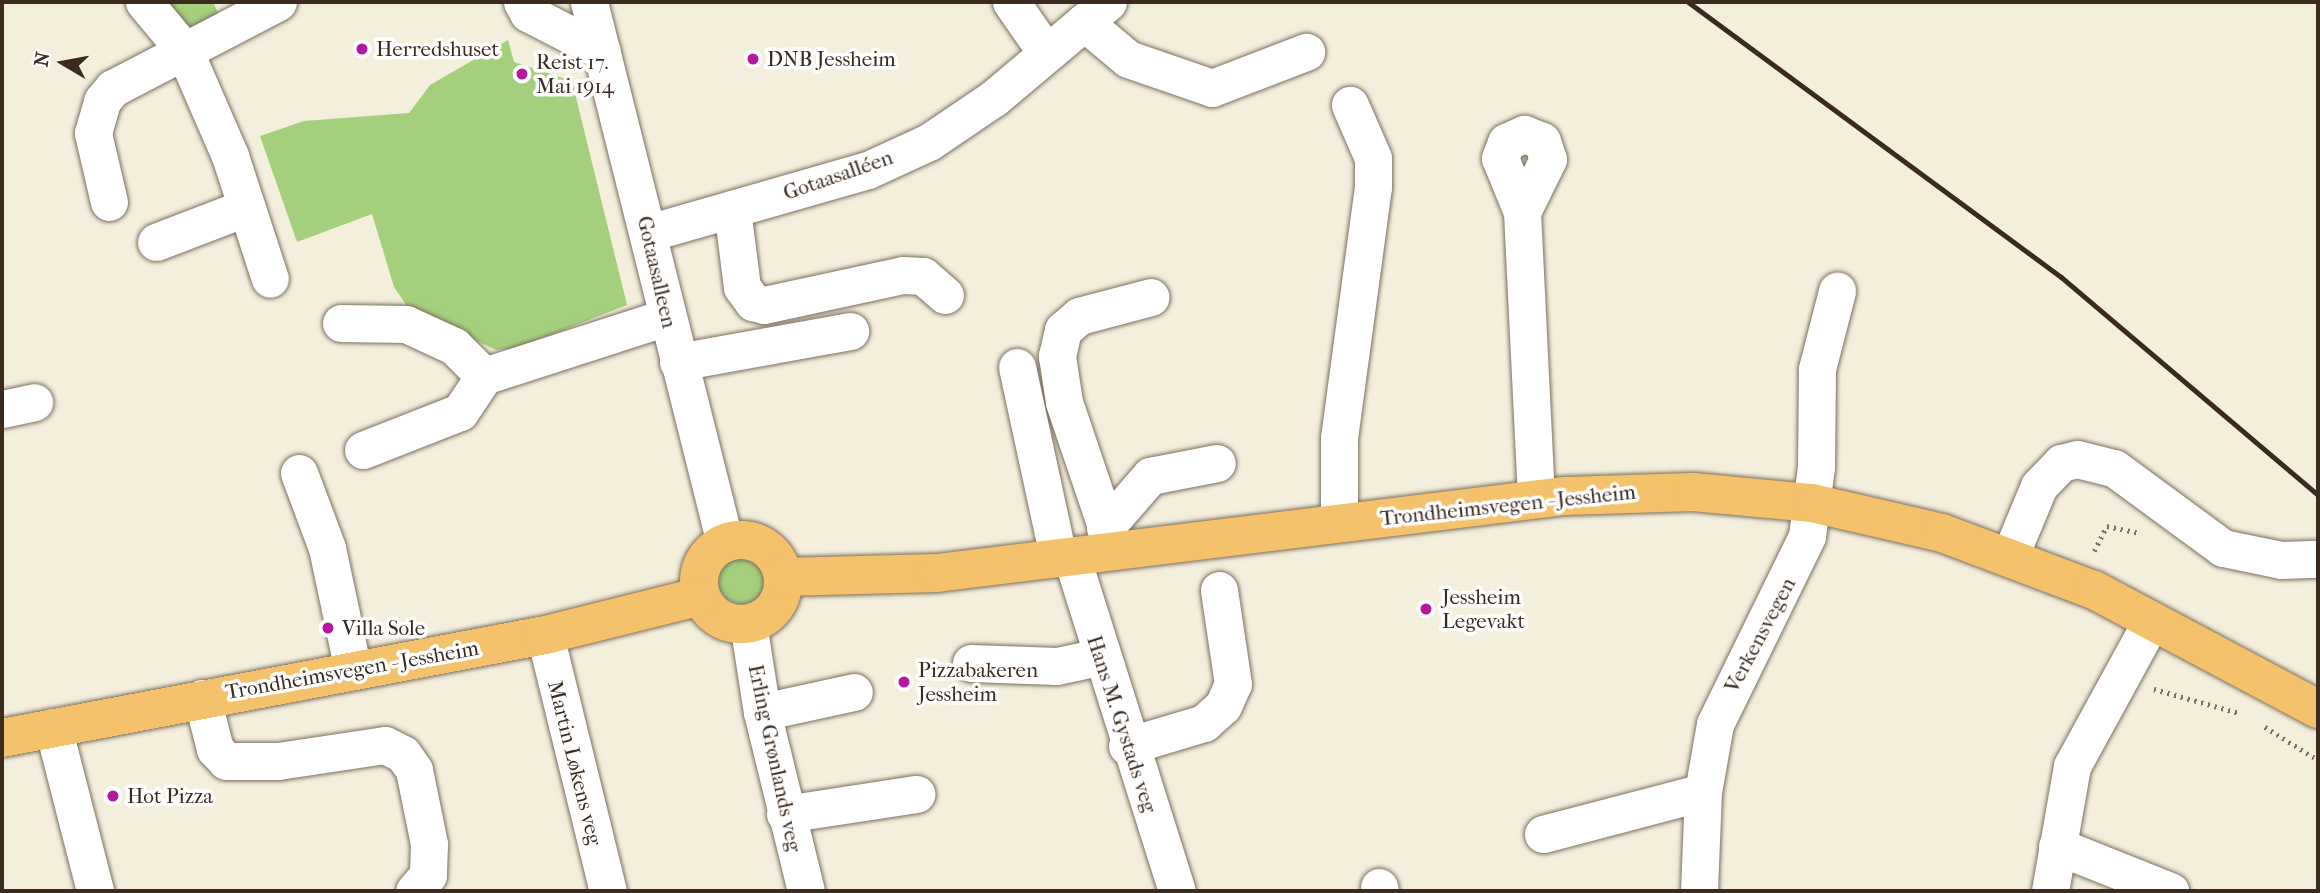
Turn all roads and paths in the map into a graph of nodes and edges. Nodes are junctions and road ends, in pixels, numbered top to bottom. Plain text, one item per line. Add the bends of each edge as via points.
1 (144, 2) edge
2 (278, 2) edge
3 (522, 2) edge
4 (589, 2) edge
5 (1011, 2) edge
6 (1096, 12) edge
7 (184, 50) junction
8 (602, 51) junction
9 (1045, 51) junction
10 (1306, 52) dead end
11 (1350, 105) dead end
12 (109, 202) dead end
13 (247, 207) junction
14 (732, 209) junction
15 (1522, 212) dead end
16 (648, 233) junction
17 (156, 242) dead end
18 (270, 279) dead end
19 (1837, 291) dead end
20 (945, 295) dead end
21 (1151, 297) dead end
22 (667, 317) junction
23 (341, 323) dead end
24 (850, 331) dead end
25 (678, 362) junction
26 (1017, 367) dead end
27 (485, 376) junction
28 (363, 450) dead end
29 (1217, 463) dead end
30 (299, 473) dead end
31 (1536, 499) junction
32 (1812, 503) junction
33 (1339, 522) junction
34 (2147, 534) dead end
35 (1110, 539) junction
36 (725, 543) junction
37 (1064, 556) junction
38 (2009, 558) junction
39 (2090, 558) dead end
40 (2318, 559) edge
41 (783, 577) junction
42 (1219, 590) dead end
43 (701, 596) junction
44 (2152, 620) junction
45 (748, 623) junction
46 (545, 635) junction
47 (1099, 657) junction
48 (971, 663) dead end
49 (354, 670) junction
50 (2144, 688) dead end
51 (854, 692) dead end
52 (202, 698) junction
53 (2318, 709) edge
54 (762, 712) junction
55 (53, 727) junction
56 (2, 738) edge
57 (1127, 746) junction
58 (2318, 760) edge
59 (1703, 792) junction
60 (916, 794) dead end
61 (785, 814) junction
62 (1543, 834) dead end
63 (2057, 846) junction
64 (95, 891) edge
65 (414, 891) edge
66 (608, 891) edge
67 (806, 891) edge
68 (1177, 891) edge
69 (1699, 891) edge
70 (2050, 891) edge
71 (2170, 891) edge

1 - 7 street
2 - 7 street
3 - 8 street via 528,13
4 - 8 street, Gotaasalleen
5 - 9 street
6 - 9 street, Gotaasalléen
6 - 10 street via 1128,59 1212,88
7 - 12 street via 114,88 102,101 93,133
7 - 13 street
8 - 16 street, Gotaasalleen
9 - 14 street, Gotaasalléen via 994,98 929,142 868,170
11 - 33 street via 1373,158 1373,187 1339,438
13 - 17 street
13 - 18 street
14 - 16 street, Gotaasalléen
14 - 20 street via 742,287 752,302 764,305 903,275 923,276
15 - 31 street
16 - 22 street, Gotaasalleen
19 - 32 street, Verkensvegen via 1817,369
21 - 35 street via 1079,316 1063,330 1057,355 1064,402
22 - 25 street, Gotaasalleen
22 - 27 street
23 - 27 street via 406,324 454,346
24 - 25 street
25 - 36 street, Gotaasalleen
26 - 37 street, Hans M. Gystads veg
27 - 28 street via 460,412
29 - 35 street via 1150,476
30 - 49 street via 327,548
31 - 32 main road, Trondheimsvegen - Jessheim via 1693,492
31 - 33 main road, Trondheimsvegen - Jessheim
32 - 38 main road, Trondheimsvegen - Jessheim via 1942,533
32 - 59 street, Verkensvegen via 1798,564 1739,666 1715,724
33 - 35 main road, Trondheimsvegen - Jessheim
34 - 39 path via 2107,526
35 - 37 main road, Trondheimsvegen - Jessheim
36 - 41 main road via 762,546
36 - 43 main road via 700,571
37 - 41 main road, Trondheimsvegen - Jessheim via 937,573
37 - 47 street, Hans M. Gystads veg
38 - 40 street via 2039,486 2055,468 2077,459 2114,468 2223,548 2281,560
38 - 44 main road, Trondheimsvegen - Jessheim
41 - 45 main road via 778,601
42 - 57 street via 1233,684 1223,706 1204,723
43 - 45 main road via 725,621
43 - 46 main road, Trondheimsvegen - Jessheim
44 - 53 main road, Trondheimsvegen - Jessheim
44 - 63 street via 2072,766
45 - 54 street, Erling Grønlands veg
46 - 49 main road, Trondheimsvegen - Jessheim
46 - 66 street, Martin Løkens veg
47 - 48 street via 1057,666
47 - 57 street, Hans M. Gystads veg
49 - 52 main road, Trondheimsvegen - Jessheim
50 - 58 path via 2196,696 2240,713
51 - 54 street
52 - 55 main road, Trondheimsvegen - Jessheim
52 - 65 street via 215,749 226,761 278,761 385,745 403,754 414,770 429,844 428,875
54 - 61 street, Erling Grønlands veg
55 - 56 main road, Trondheimsvegen - Jessheim
55 - 64 street
57 - 68 street, Hans M. Gystads veg
59 - 62 street
59 - 69 street, Verkensvegen
60 - 61 street
61 - 67 street, Erling Grønlands veg
63 - 70 street
63 - 71 street

